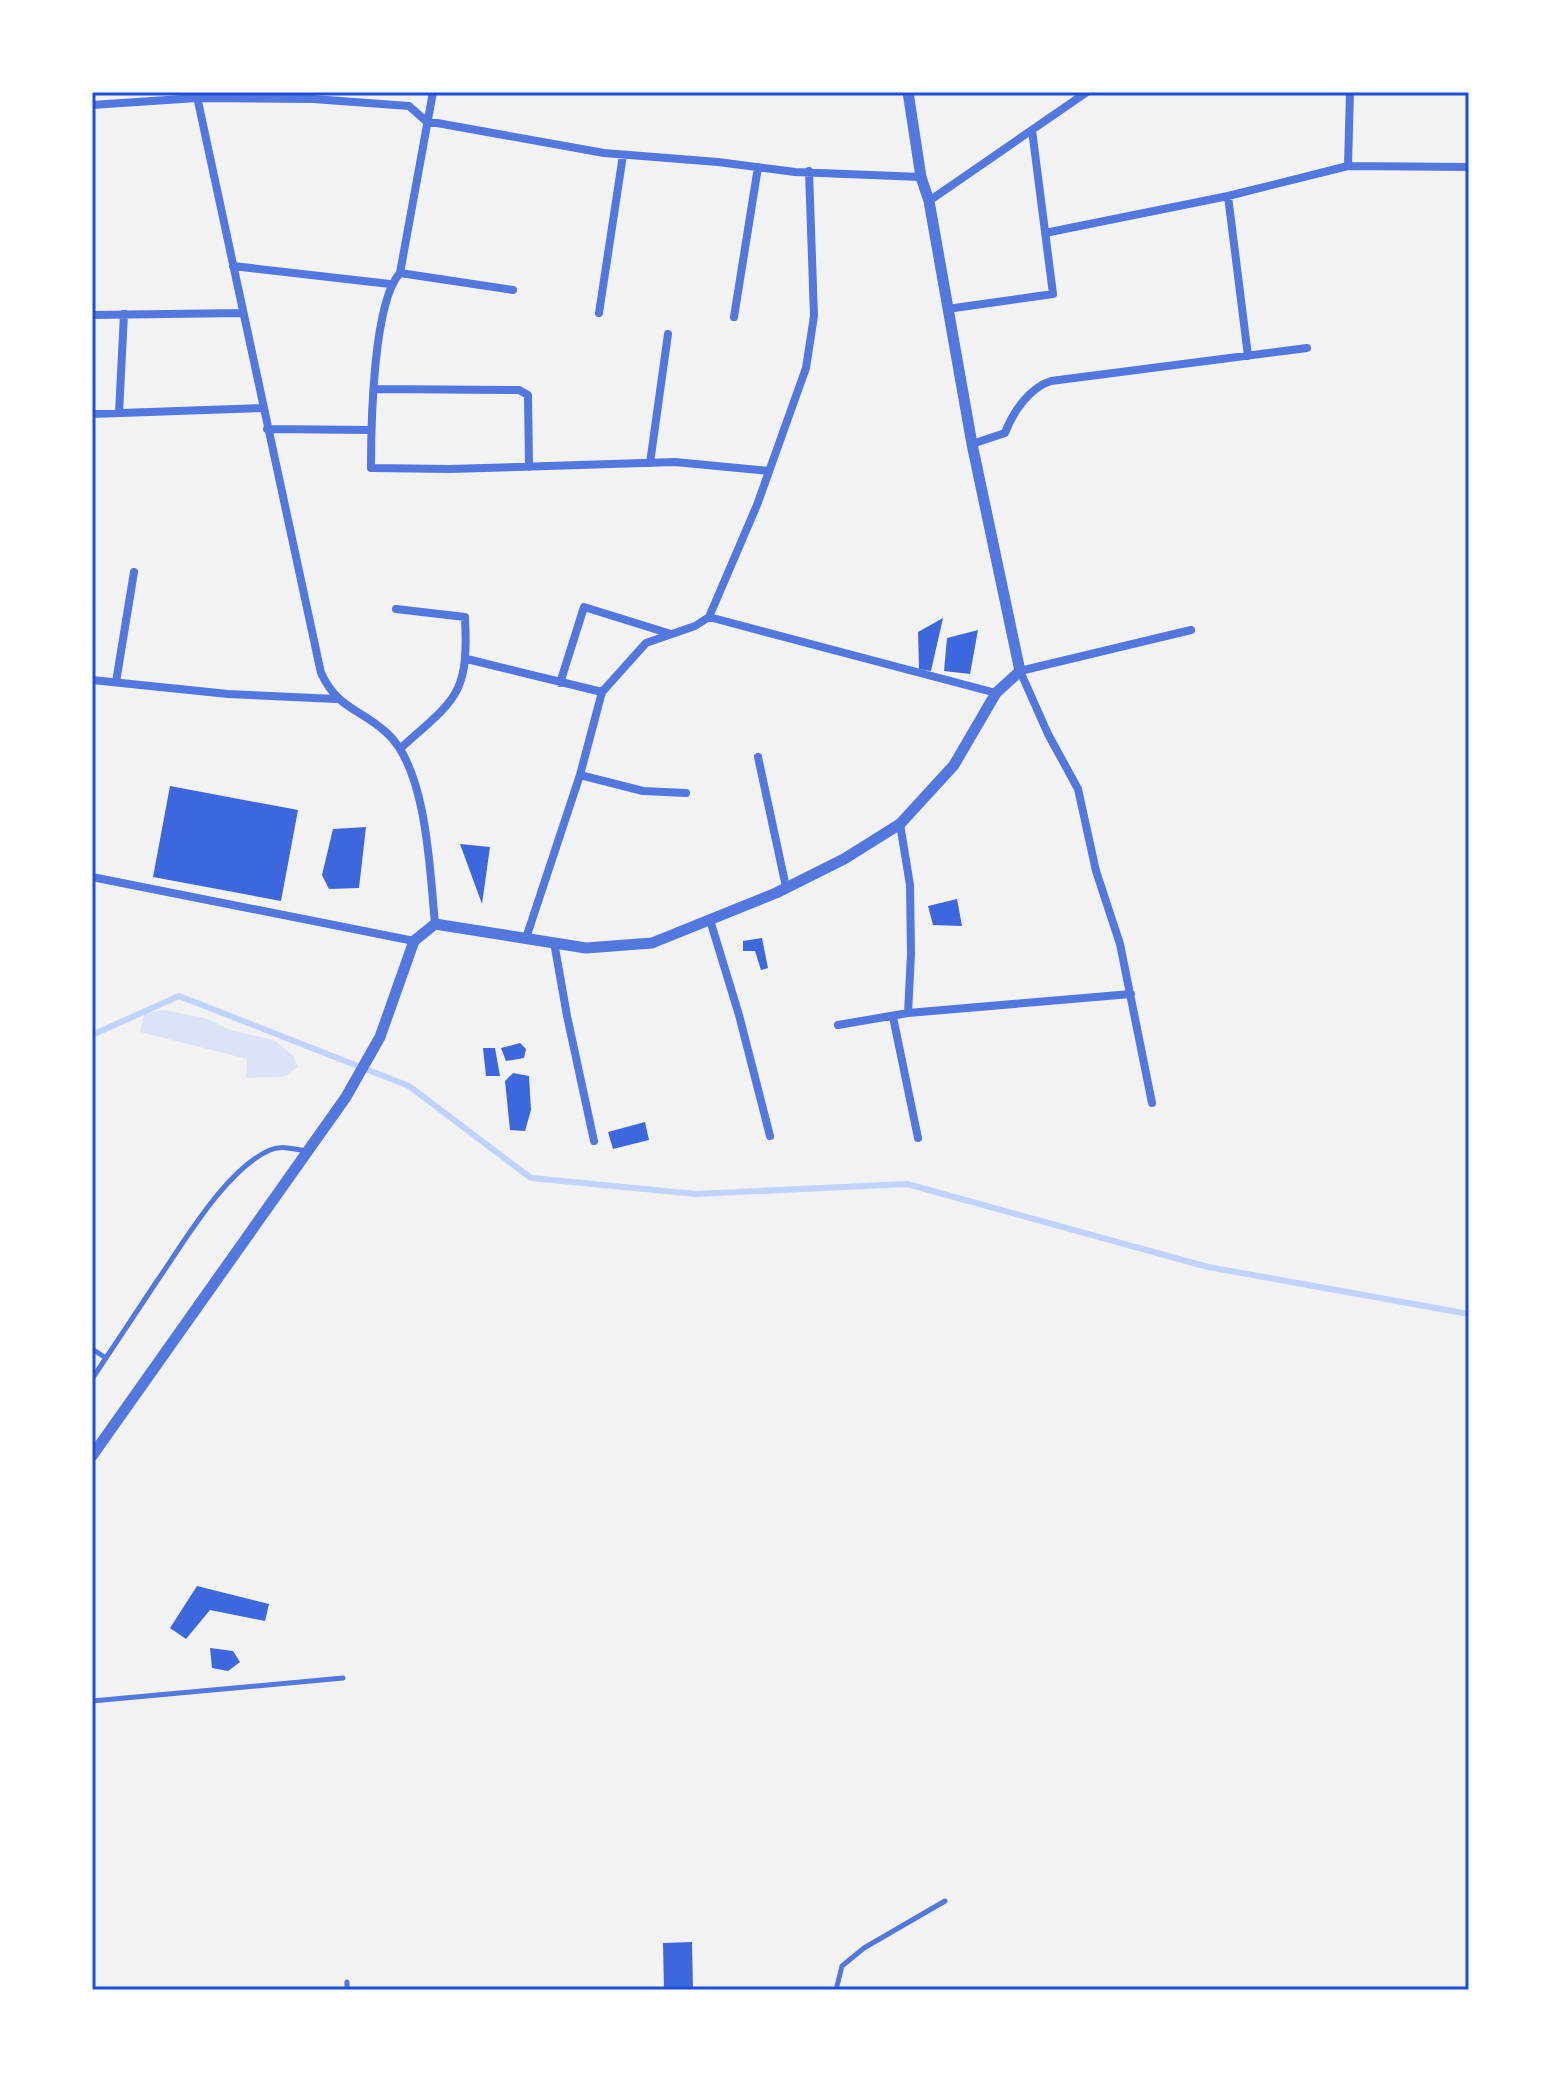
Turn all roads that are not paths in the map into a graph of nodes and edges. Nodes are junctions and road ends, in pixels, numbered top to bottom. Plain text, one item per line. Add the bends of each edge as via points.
1 (433, 92) edge
2 (908, 92) edge
3 (1087, 92) edge
4 (1350, 92) edge
5 (196, 95) edge
6 (92, 105) edge
7 (426, 121) junction
8 (1032, 130) junction
9 (623, 155) junction
10 (1348, 166) junction
11 (758, 167) junction
12 (1469, 167) edge
13 (809, 171) junction
14 (921, 177) junction
15 (1228, 196) junction
16 (929, 201) junction
17 (1045, 233) junction
18 (233, 266) junction
19 (400, 273) junction
20 (390, 284) junction
21 (513, 290) dead end
22 (947, 309) junction
23 (242, 313) junction
24 (599, 313) dead end
25 (124, 314) junction
26 (92, 315) edge
27 (734, 317) dead end
28 (668, 334) dead end
29 (1307, 348) dead end
30 (1248, 356) junction
31 (375, 389) junction
32 (263, 408) junction
33 (119, 413) junction
34 (92, 414) edge
35 (267, 429) junction
36 (371, 430) junction
37 (972, 444) junction
38 (650, 463) junction
39 (529, 467) junction
40 (769, 471) junction
41 (134, 572) dead end
42 (396, 609) dead end
43 (709, 617) junction
44 (1191, 630) dead end
45 (673, 634) junction
46 (467, 659) junction
47 (1020, 671) junction
48 (92, 680) edge
49 (116, 682) junction
50 (560, 683) junction
51 (602, 692) junction
52 (996, 693) junction
53 (336, 699) junction
54 (401, 748) junction
55 (758, 757) dead end
56 (580, 775) junction
57 (686, 793) dead end
58 (900, 824) junction
59 (92, 877) edge
60 (786, 887) junction
61 (710, 920) junction
62 (435, 924) junction
63 (526, 938) junction
64 (414, 941) junction
65 (554, 942) junction
66 (1131, 994) junction
67 (908, 1013) junction
68 (893, 1017) junction
69 (838, 1025) dead end
70 (1152, 1103) dead end
71 (770, 1136) dead end
72 (918, 1138) dead end
73 (594, 1141) dead end
74 (306, 1151) junction
75 (92, 1349) edge
76 (106, 1358) junction
77 (92, 1379) edge
78 (92, 1456) edge
79 (343, 1678) dead end
80 (92, 1701) edge
81 (945, 1901) dead end
82 (347, 1982) dead end
83 (347, 1990) edge
84 (836, 1990) edge

1 - 7 street
2 - 14 street
3 - 8 street
4 - 10 street
5 - 6 street
5 - 7 street via 409,106
5 - 18 street
7 - 9 street
7 - 19 street
8 - 16 street
8 - 17 street
9 - 11 street
9 - 24 street
10 - 12 street
10 - 15 street
11 - 13 street
11 - 27 street
13 - 14 street
13 - 40 street via 814,316 806,368
14 - 16 street
15 - 17 street
15 - 30 street
16 - 22 street
17 - 22 street via 1053,294
18 - 20 street
18 - 23 street
19 - 20 street
19 - 21 street
20 - 31 street via 378,335
22 - 37 street
23 - 25 street
23 - 32 street
25 - 26 street
25 - 33 street
28 - 38 street
29 - 30 street
30 - 37 street via 1041,384 1005,433
31 - 36 street
31 - 39 street via 519,390 528,395 530,405
32 - 33 street
32 - 35 street
33 - 34 street
35 - 36 street
35 - 53 street via 321,673
36 - 39 street via 371,468
37 - 47 street
38 - 39 street
38 - 40 street
40 - 43 street
41 - 49 street
42 - 46 street via 465,617
43 - 45 street
43 - 52 street
44 - 47 street
45 - 50 street via 584,607
45 - 51 street via 646,643
46 - 50 street
46 - 54 street via 458,691 445,710
47 - 52 street
47 - 66 street via 1078,789
48 - 49 street
49 - 53 street
50 - 51 street
51 - 56 street
52 - 58 street via 954,765
53 - 54 street via 388,733
54 - 62 street via 411,767 426,835
55 - 60 street
56 - 57 street via 643,791
56 - 63 street
58 - 60 street
58 - 67 street via 910,885
59 - 64 street
60 - 61 street
61 - 65 street via 652,943 586,948
61 - 71 street
62 - 63 street
62 - 64 street
63 - 65 street
64 - 74 street via 380,1037 346,1097
65 - 73 street
66 - 67 street
66 - 70 street
67 - 68 street
68 - 69 street
68 - 72 street
74 - 76 lane via 272,1149 251,1160 205,1209
74 - 78 street
75 - 76 lane
76 - 77 lane
79 - 80 lane
81 - 84 lane via 864,1948 842,1966
82 - 83 lane

